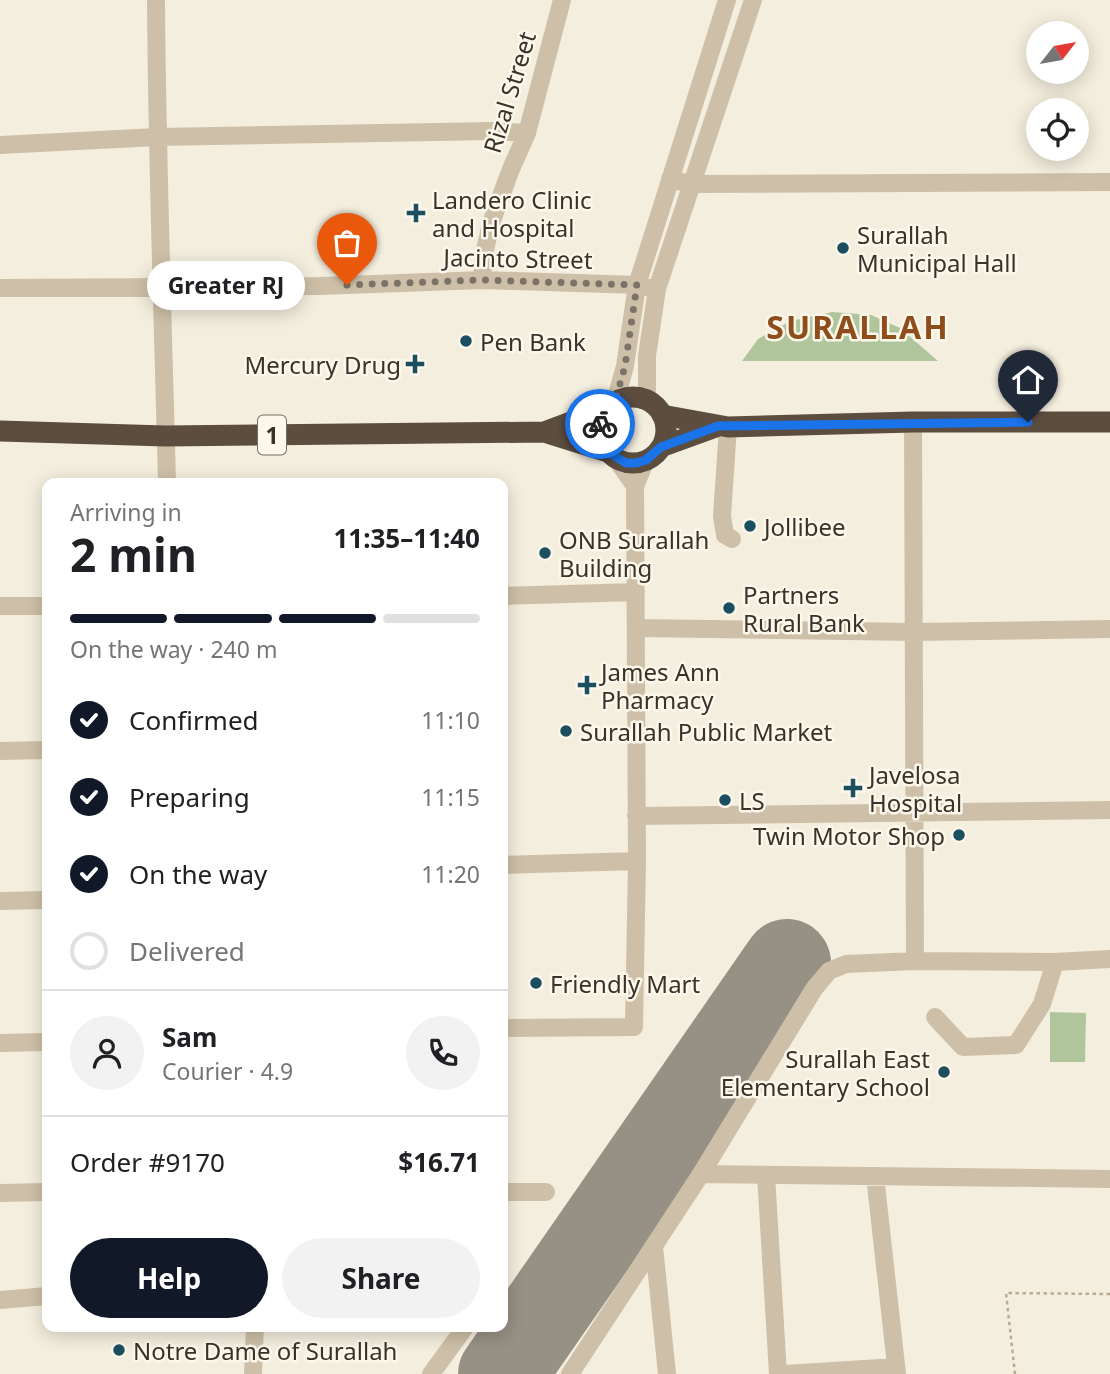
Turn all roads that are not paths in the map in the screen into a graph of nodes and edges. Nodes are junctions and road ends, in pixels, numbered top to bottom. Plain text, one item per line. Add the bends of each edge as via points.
1 (156, 0) edge
2 (562, 0) edge
3 (727, 0) edge
4 (754, 0) edge
5 (527, 133) junction
6 (157, 137) junction
7 (0, 145) edge
8 (670, 179) junction
9 (1110, 182) edge
10 (690, 184) junction
11 (482, 280) junction
12 (637, 285) junction
13 (0, 288) edge
14 (163, 288) junction
15 (657, 289) junction
16 (647, 400) junction
17 (611, 405) junction
18 (662, 415) junction
19 (913, 422) junction
20 (1110, 422) edge
21 (723, 426) junction
22 (0, 431) edge
23 (544, 432) junction
24 (166, 436) junction
25 (654, 454) junction
26 (612, 456) junction
27 (167, 478) edge
28 (635, 486) junction
29 (732, 539) dead end
30 (636, 592) junction
31 (508, 596) edge
32 (0, 606) edge
33 (42, 606) edge
34 (637, 628) junction
35 (1110, 629) edge
36 (913, 632) junction
37 (42, 750) edge
38 (0, 751) edge
39 (1110, 810) edge
40 (915, 814) junction
41 (636, 816) junction
42 (637, 861) junction
43 (508, 865) edge
44 (42, 900) edge
45 (0, 901) edge
46 (1110, 959) edge
47 (915, 961) junction
48 (1055, 962) junction
49 (935, 1017) dead end
50 (508, 1028) edge
51 (42, 1042) edge
52 (0, 1043) edge
53 (712, 1156) junction
54 (725, 1173) junction
55 (701, 1174) junction
56 (766, 1175) junction
57 (875, 1176) junction
58 (1110, 1179) edge
59 (0, 1192) edge
60 (42, 1192) edge
61 (508, 1192) edge
62 (546, 1192) dead end
63 (654, 1246) junction
64 (42, 1296) edge
65 (0, 1300) edge
66 (255, 1332) edge
67 (462, 1332) edge
68 (896, 1370) edge
69 (253, 1374) edge
70 (431, 1374) edge
71 (570, 1374) edge
72 (667, 1374) edge
73 (778, 1374) edge
74 (785, 1374) edge

1 - 6 street
2 - 5 street, Rizal Street
3 - 8 street
4 - 10 street
5 - 6 street
5 - 11 street, Rizal Street via 491,223
6 - 7 street
6 - 14 street
8 - 10 street
8 - 12 street
9 - 10 street
10 - 15 street
11 - 12 street, Jacinto Street
11 - 14 street, Jacinto Street
12 - 15 street, Jacinto Street
12 - 17 street via 625,366
13 - 14 street, Jacinto Street
14 - 24 street
15 - 16 street via 647,356
16 - 17 highway, 1 via 625,398
16 - 18 highway
17 - 23 highway, 1
17 - 26 highway via 600,434
18 - 21 highway, 1
18 - 25 highway via 666,426
19 - 20 highway, 1
19 - 21 highway, 1
19 - 36 street
21 - 25 highway, 1
21 - 29 street via 722,516 725,535
22 - 24 highway, 1
23 - 24 highway, 1
23 - 26 highway, 1
24 - 27 street
25 - 26 highway, 1 via 626,463
25 - 28 street
26 - 28 street
28 - 30 street
30 - 31 street
30 - 34 street
32 - 33 street
34 - 36 street
34 - 41 street
35 - 36 street
36 - 40 street
37 - 38 street
39 - 40 street
40 - 41 street
40 - 47 street
41 - 42 street
42 - 43 street
42 - 50 street via 634,1027
44 - 45 street
46 - 48 street
47 - 48 street
47 - 53 street via 846,964 829,971
48 - 49 street via 1042,1004 1016,1045 962,1047
51 - 52 street
53 - 54 street
53 - 55 street
54 - 55 street
54 - 56 street
55 - 63 street
56 - 57 street
56 - 73 street
57 - 58 street
57 - 68 street
59 - 60 street
61 - 62 street
63 - 71 street
63 - 72 street
64 - 65 street
66 - 69 street
67 - 70 street
68 - 74 street

